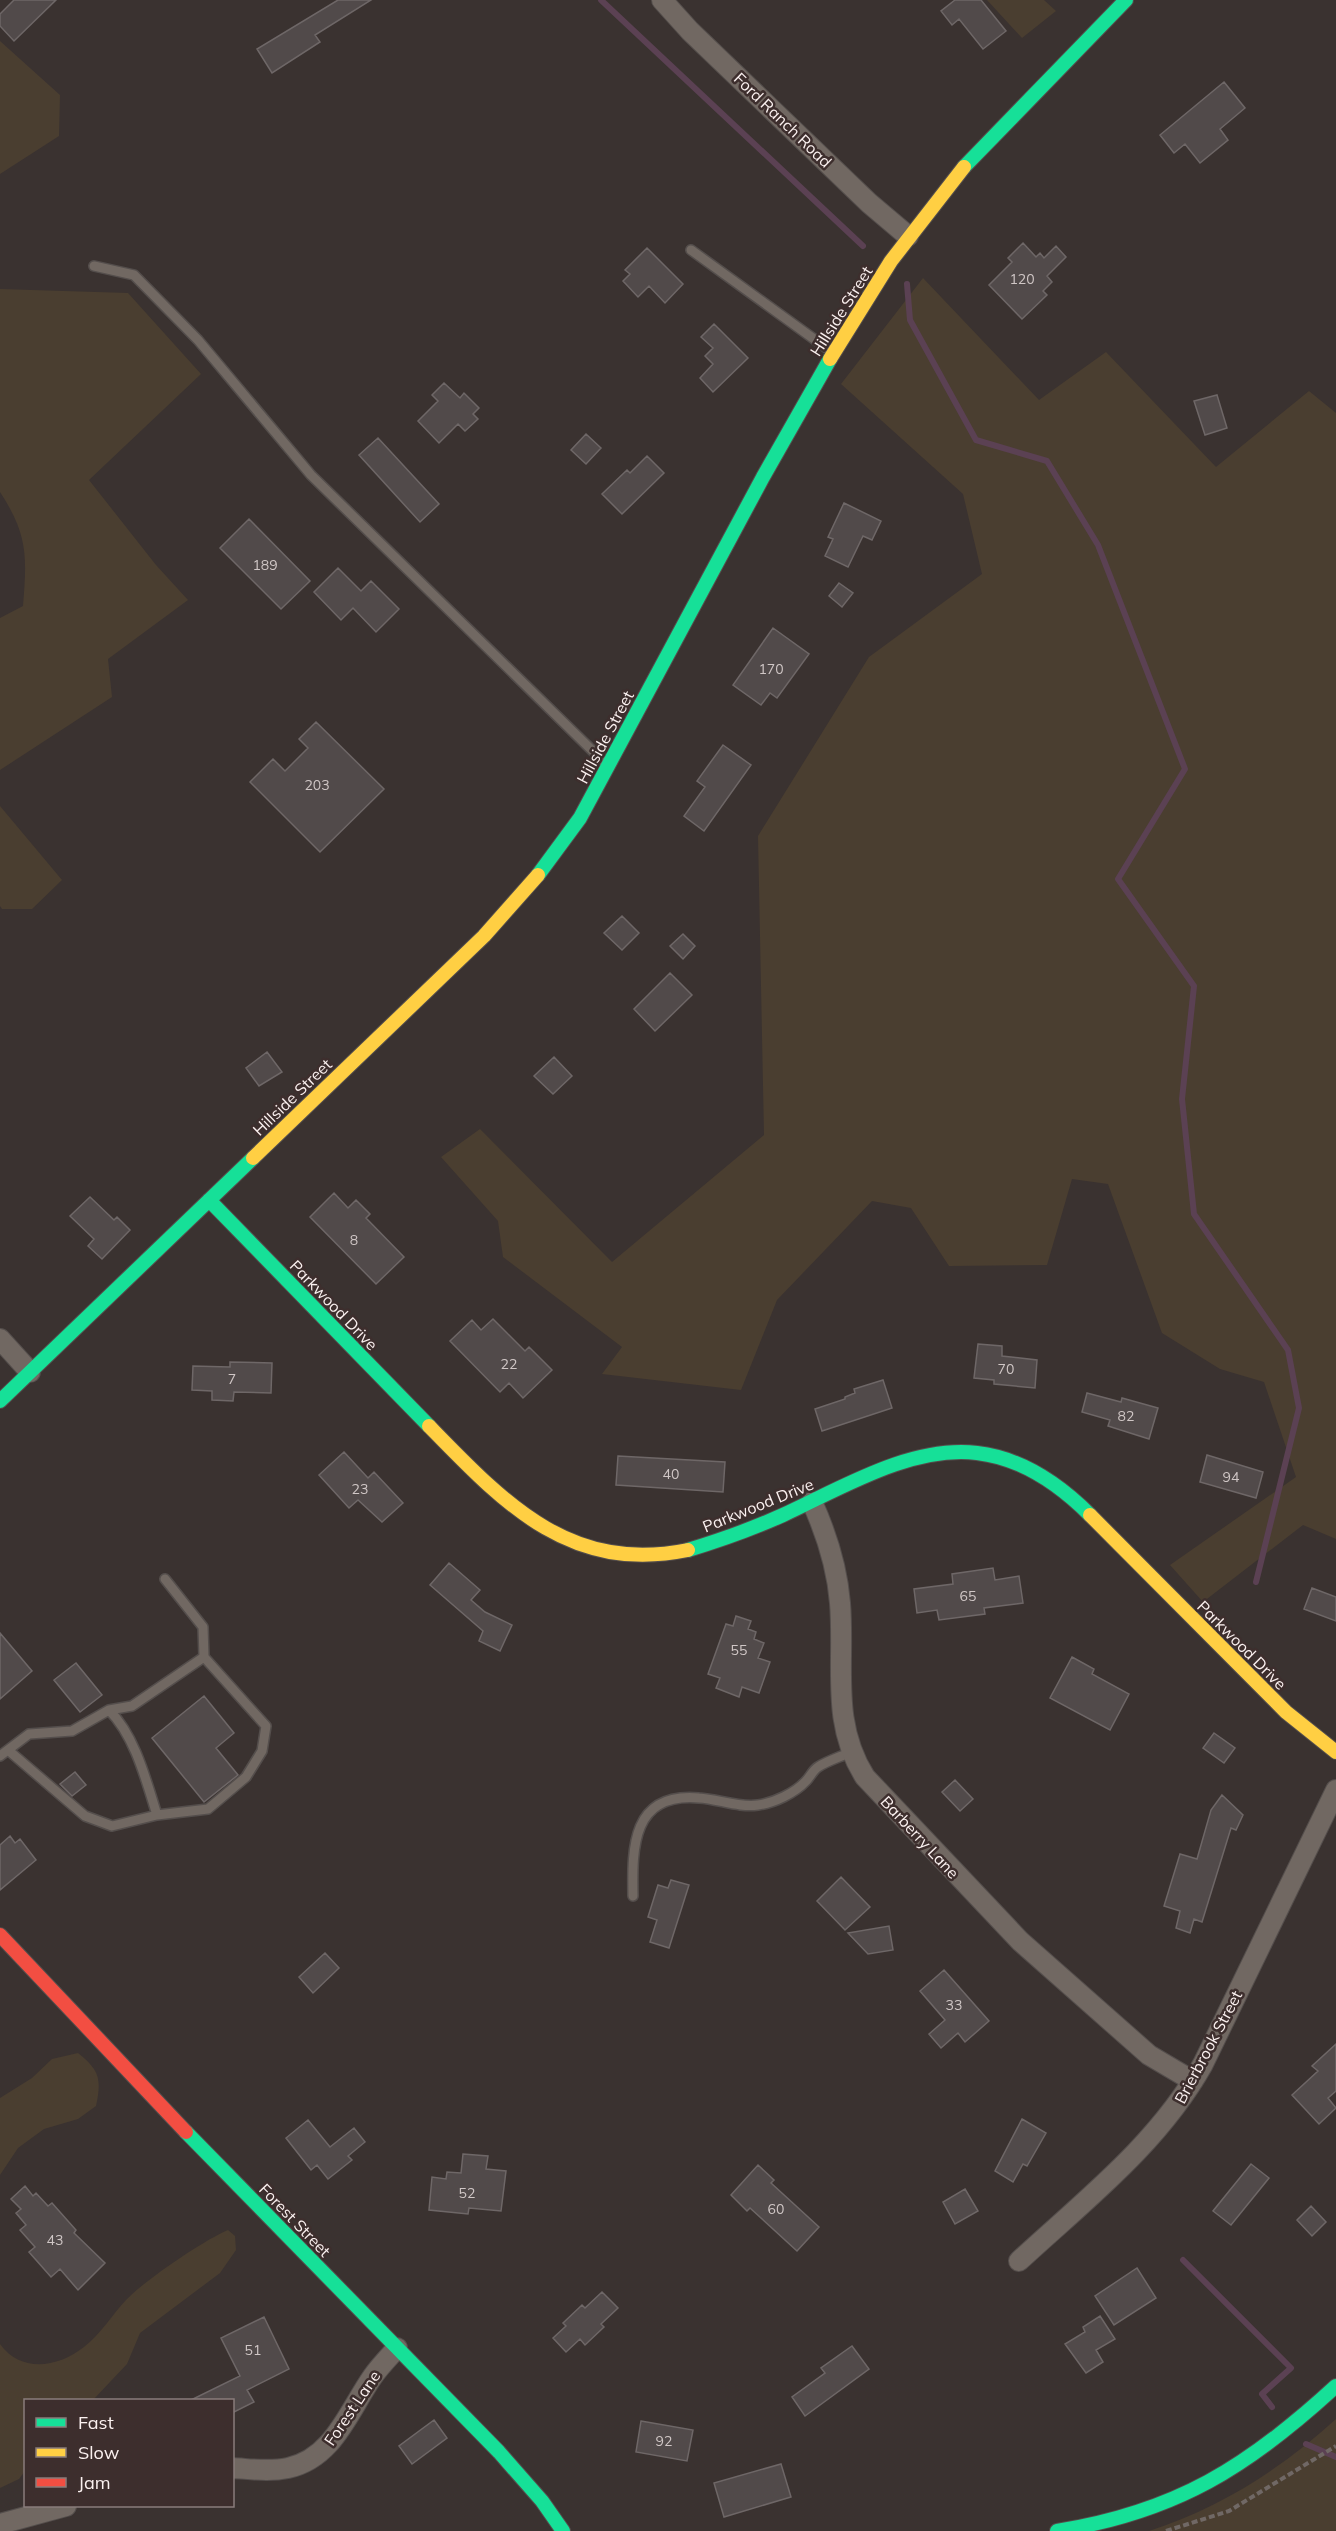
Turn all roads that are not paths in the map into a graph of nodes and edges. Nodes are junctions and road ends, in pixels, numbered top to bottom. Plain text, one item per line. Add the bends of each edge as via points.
1 (662, 0) edge
2 (1126, 0) edge
3 (908, 236) junction
4 (691, 250) dead end
5 (94, 266) dead end
6 (834, 353) junction
7 (608, 765) junction
8 (210, 1200) junction
9 (0, 1339) edge
10 (30, 1372) junction
11 (0, 1401) edge
12 (812, 1502) junction
13 (165, 1579) dead end
14 (204, 1657) junction
15 (109, 1710) junction
16 (851, 1752) junction
17 (1336, 1752) edge
18 (4, 1754) edge
19 (1336, 1790) edge
20 (157, 1815) junction
21 (633, 1896) dead end
22 (0, 1935) edge
23 (1193, 2081) junction
24 (1019, 2261) dead end
25 (397, 2348) junction
26 (1336, 2386) edge
27 (234, 2468) edge
28 (59, 2507) edge
29 (0, 2524) edge
30 (563, 2531) edge
31 (1057, 2531) edge

1 - 3 street, Ford Ranch Road via 852,187
2 - 3 street, Hillside Street via 994,136
3 - 6 street, Hillside Street
4 - 6 lane
5 - 7 lane via 134,275 198,340 311,475
6 - 7 street, Hillside Street
7 - 8 street, Hillside Street via 569,835 484,936
8 - 10 street, Hillside Street
8 - 12 street, Parkwood Drive via 485,1484 521,1515 559,1537 615,1553 671,1553 725,1539
9 - 10 street
10 - 11 street, Hillside Street
12 - 16 street, Barberry Lane via 837,1573 842,1710
12 - 17 street, Parkwood Drive via 896,1463 926,1454 978,1452 1028,1465 1071,1496 1286,1712
13 - 14 lane via 203,1627
14 - 15 lane via 132,1706
14 - 20 lane via 266,1726 262,1751 246,1778 208,1809
15 - 18 lane via 72,1731 29,1734
15 - 20 lane via 120,1721
16 - 21 lane via 816,1768 798,1788 777,1800 756,1806 699,1797 676,1797 663,1803 640,1825 635,1837
16 - 23 street, Barberry Lane via 875,1790 1020,1941 1149,2055
18 - 20 lane via 85,1816 112,1826
19 - 23 street, Brierbrook Street
22 - 25 street, Forest Street
23 - 24 street, Brierbrook Street via 1146,2144
25 - 27 street, Forest Lane via 315,2457 275,2470
25 - 30 street, Forest Street via 513,2467
26 - 31 street via 1268,2447 1209,2485 1132,2516
28 - 29 street

